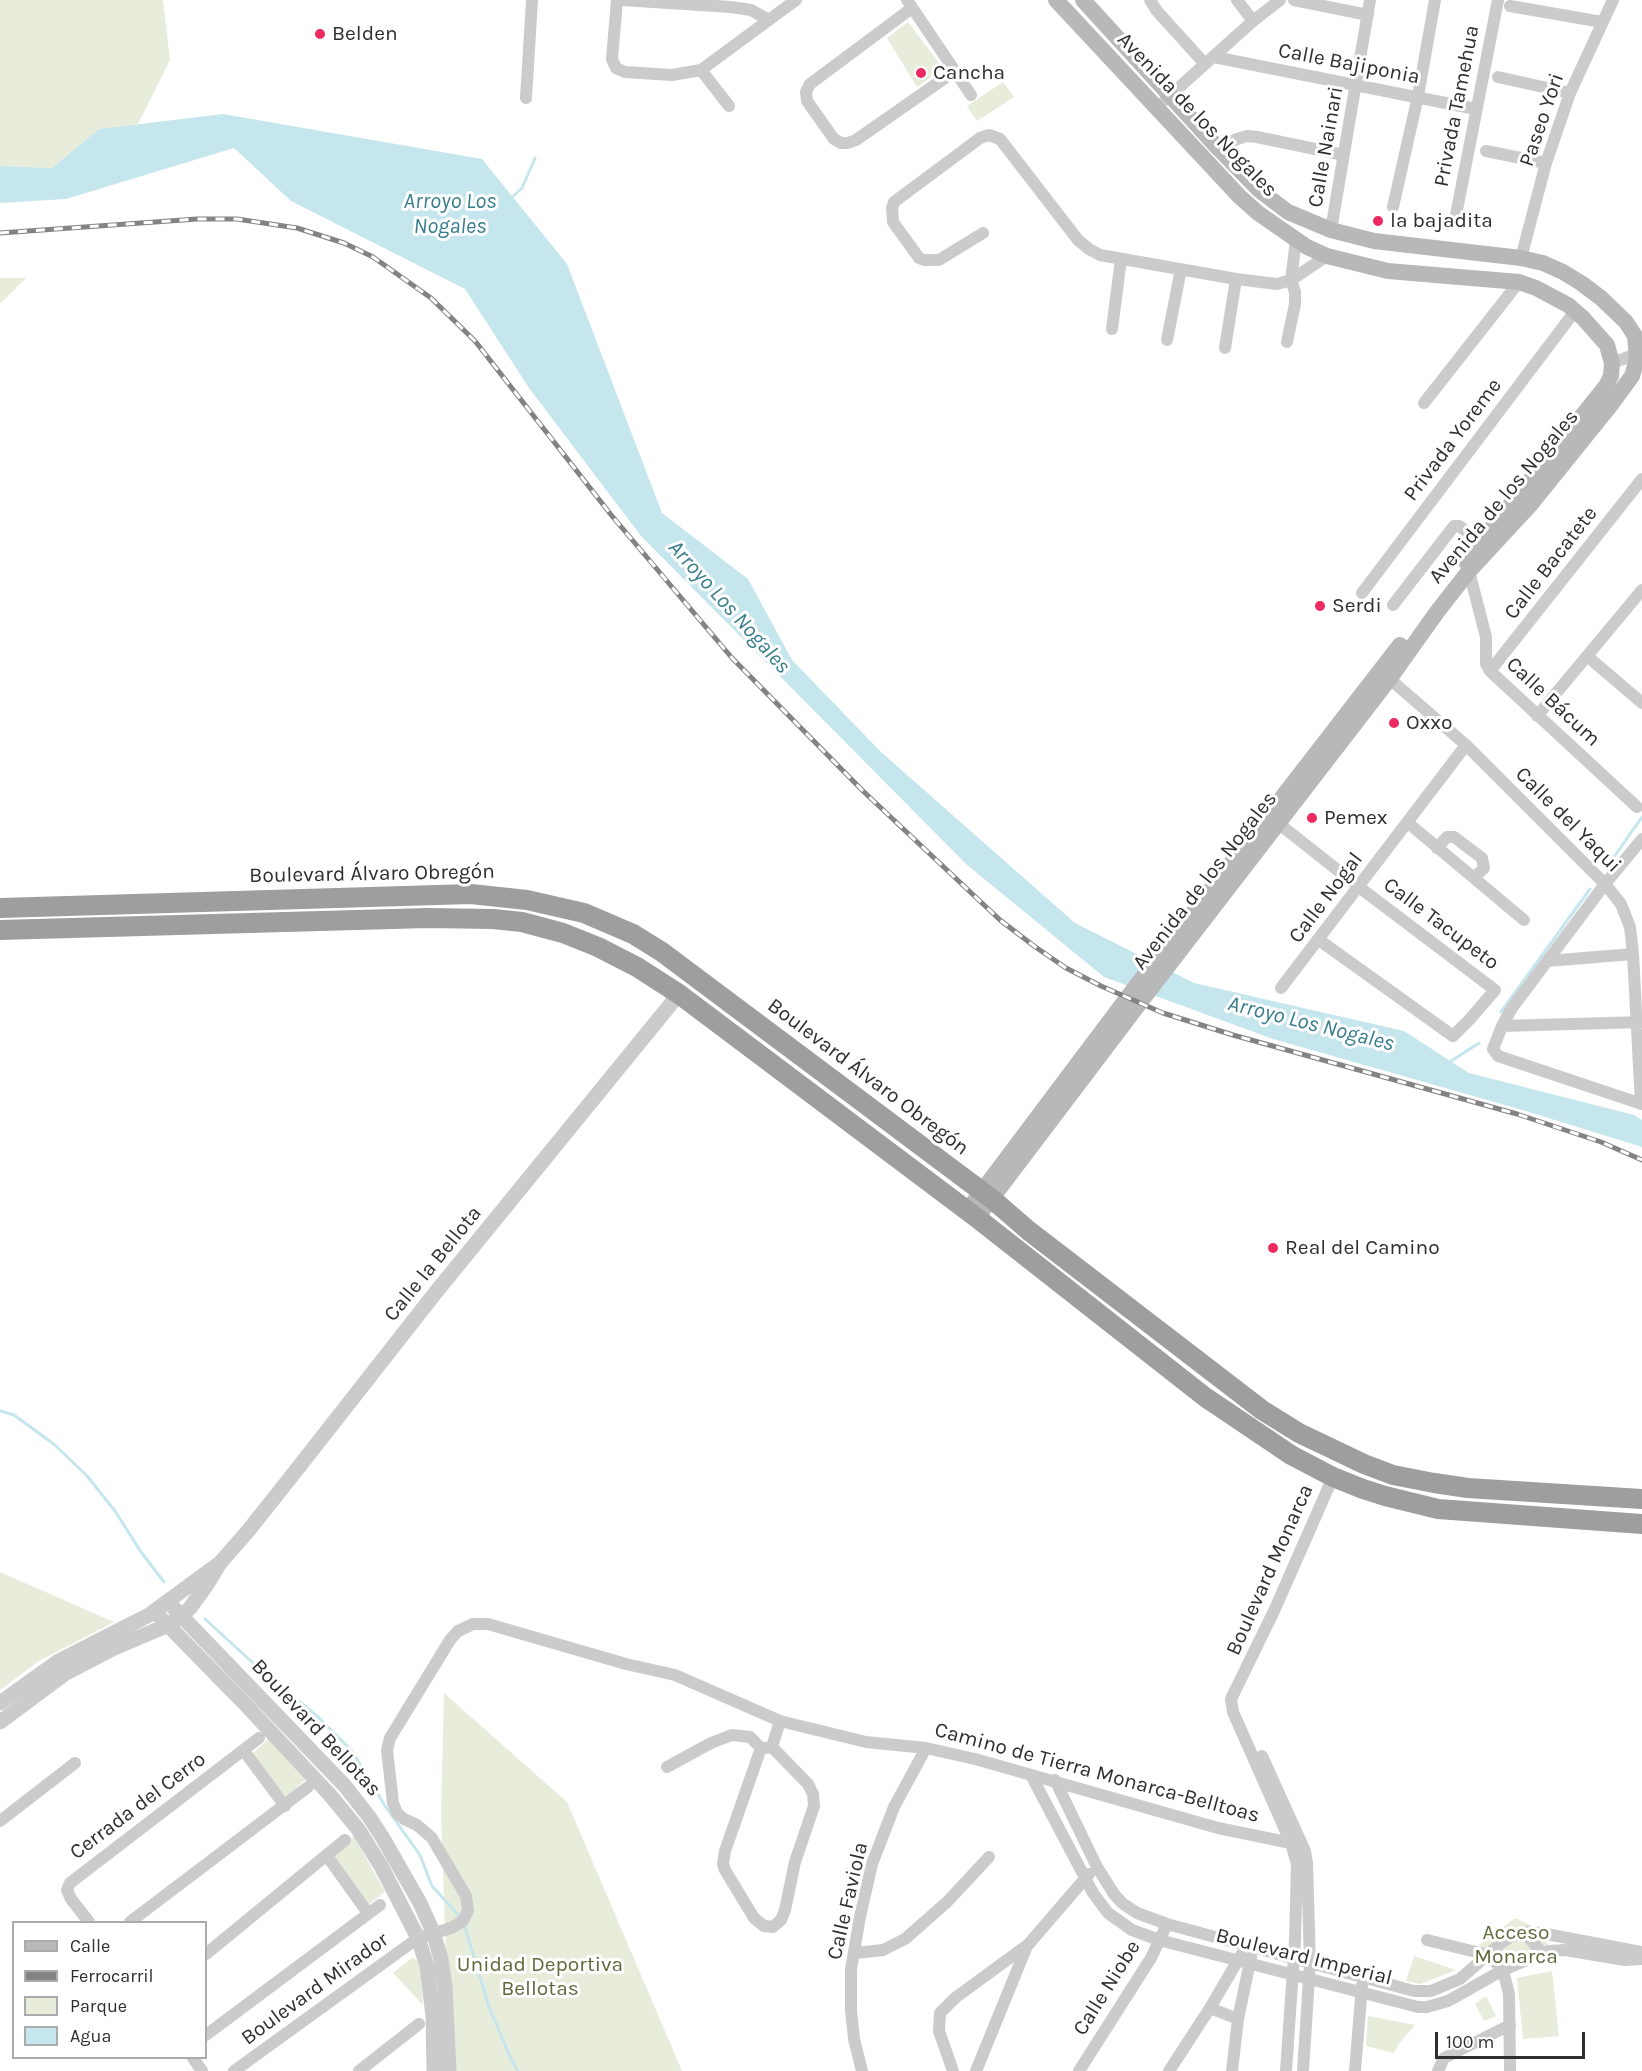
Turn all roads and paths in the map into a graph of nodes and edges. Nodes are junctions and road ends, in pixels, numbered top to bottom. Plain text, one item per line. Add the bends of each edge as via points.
1 (532, 0) edge
2 (617, 0) edge
3 (622, 0) edge
4 (796, 0) edge
5 (1056, 0) edge
6 (1083, 0) edge
7 (1150, 0) edge
8 (1237, 0) edge
9 (1280, 0) edge
10 (1294, 0) edge
11 (1370, 0) edge
12 (1435, 0) edge
13 (1498, 0) edge
14 (1613, 0) edge
15 (910, 4) edge
16 (1510, 6) dead end
17 (1368, 15) junction
18 (769, 20) junction
19 (1253, 21) junction
20 (1602, 22) junction
21 (1210, 61) junction
22 (701, 70) junction
23 (955, 71) junction
24 (1498, 77) dead end
25 (1356, 86) junction
26 (1570, 93) junction
27 (971, 95) dead end
28 (1170, 95) junction
29 (1418, 96) junction
30 (526, 98) dead end
31 (729, 106) dead end
32 (1157, 108) junction
33 (1476, 109) junction
34 (1218, 148) junction
35 (1486, 151) dead end
36 (1344, 155) junction
37 (1546, 163) junction
38 (1393, 207) dead end
39 (1455, 220) dead end
40 (1331, 230) junction
41 (983, 233) dead end
42 (1296, 240) junction
43 (1327, 256) junction
44 (1521, 258) junction
45 (1121, 259) junction
46 (1181, 269) junction
47 (1236, 279) junction
48 (1291, 280) junction
49 (1519, 282) junction
50 (1575, 311) junction
51 (1626, 322) junction
52 (1112, 329) dead end
53 (1601, 338) junction
54 (1167, 340) dead end
55 (1287, 342) dead end
56 (1225, 348) dead end
57 (1640, 353) edge
58 (1612, 363) junction
59 (1637, 380) edge
60 (1424, 403) dead end
61 (1642, 479) edge
62 (1480, 541) junction
63 (1469, 572) junction
64 (1642, 590) edge
65 (1362, 593) dead end
66 (1393, 604) dead end
67 (1631, 604) junction
68 (1642, 613) edge
69 (1587, 656) junction
70 (1490, 671) junction
71 (1385, 675) junction
72 (1642, 703) edge
73 (1537, 716) junction
74 (1466, 745) junction
75 (1637, 807) dead end
76 (1407, 822) junction
77 (1278, 823) junction
78 (1642, 840) edge
79 (1437, 848) junction
80 (1474, 878) junction
81 (1605, 884) junction
82 (1359, 887) junction
83 (0, 908) edge
84 (1524, 920) dead end
85 (0, 930) edge
86 (1319, 940) junction
87 (1632, 954) junction
88 (1547, 961) junction
89 (1163, 962) junction
90 (1281, 988) dead end
91 (680, 994) junction
92 (1639, 1022) edge
93 (1502, 1026) junction
94 (1642, 1104) edge
95 (986, 1195) junction
96 (972, 1214) junction
97 (1333, 1477) junction
98 (1642, 1499) edge
99 (1642, 1524) edge
100 (220, 1563) junction
101 (168, 1602) junction
102 (154, 1611) junction
103 (181, 1617) junction
104 (166, 1626) junction
105 (1241, 1678) junction
106 (0, 1703) edge
107 (780, 1721) junction
108 (0, 1722) edge
109 (269, 1729) junction
110 (766, 1747) junction
111 (926, 1748) junction
112 (244, 1751) junction
113 (75, 1763) dead end
114 (667, 1767) dead end
115 (1031, 1775) junction
116 (317, 1779) junction
117 (1055, 1780) junction
118 (285, 1806) junction
119 (370, 1818) junction
120 (0, 1821) edge
121 (358, 1829) junction
122 (345, 1840) dead end
123 (1292, 1843) junction
124 (327, 1856) junction
125 (989, 1857) dead end
126 (1097, 1867) junction
127 (1085, 1878) junction
128 (380, 1905) dead end
129 (368, 1913) junction
130 (88, 1921) edge
131 (133, 1921) edge
132 (1167, 1924) junction
133 (1524, 1932) junction
134 (425, 1935) junction
135 (1159, 1940) junction
136 (1427, 1940) dead end
137 (1027, 1946) junction
138 (1250, 1947) junction
139 (1642, 1952) edge
140 (207, 1953) edge
141 (855, 1953) junction
142 (1542, 1953) junction
143 (1488, 1955) junction
144 (1294, 1958) junction
145 (1642, 1959) edge
146 (1243, 1963) junction
147 (1310, 1963) junction
148 (1503, 1970) junction
149 (1292, 1974) junction
150 (1363, 1977) junction
151 (1309, 1978) junction
152 (1361, 1992) junction
153 (1210, 2008) junction
154 (432, 2016) junction
155 (1238, 2019) junction
156 (1510, 2025) junction
157 (207, 2034) edge
158 (368, 2068) edge
159 (234, 2071) edge
160 (434, 2071) edge
161 (448, 2071) edge
162 (862, 2071) edge
163 (953, 2071) edge
164 (976, 2071) edge
165 (1079, 2071) edge
166 (1169, 2071) edge
167 (1232, 2071) edge
168 (1286, 2071) edge
169 (1304, 2071) edge
170 (1355, 2071) edge
171 (1438, 2071) edge
172 (1510, 2071) edge

1 - 30 street
2 - 22 street via 612,60 616,68 672,75
3 - 18 street via 752,10
4 - 18 street
5 - 32 main road, Avenida de los Nogales
6 - 28 main road, Avenida de los Nogales
7 - 21 street
8 - 19 street
9 - 19 street
10 - 17 street
11 - 17 street, Calle Nainari
12 - 29 street
13 - 33 street, Privada Tamehua
14 - 20 street, Paseo Yori
15 - 23 street
15 - 23 street via 810,84 807,102 834,139 848,142
16 - 20 street
17 - 25 street, Calle Nainari
18 - 22 street
19 - 21 street
20 - 26 street, Paseo Yori
21 - 25 street, Calle Bajiponia
21 - 28 street
22 - 31 street
23 - 27 street
24 - 26 street
25 - 29 street, Calle Bajiponia
25 - 36 street, Calle Nainari
26 - 37 street, Paseo Yori
28 - 32 street
28 - 34 main road, Avenida de los Nogales
29 - 33 street, Calle Bajiponia
29 - 38 street
32 - 42 main road, Avenida de los Nogales via 1240,197
33 - 39 street, Privada Tamehua
34 - 36 street via 1247,136 1266,137
34 - 40 main road, Avenida de los Nogales via 1274,202
35 - 37 street
36 - 40 street, Calle Nainari
37 - 44 street, Paseo Yori
40 - 44 main road, Avenida de los Nogales via 1396,245
41 - 45 street via 939,260 924,260 893,222 892,208 894,202 989,135 1000,139 1078,240 1100,255
42 - 43 main road, Avenida de los Nogales
42 - 48 street
43 - 48 street
43 - 49 main road, Avenida de los Nogales via 1388,271
44 - 51 main road, Avenida de los Nogales via 1563,272 1601,298
45 - 46 street
45 - 52 street
46 - 47 street
46 - 54 street
47 - 48 street via 1277,284
47 - 56 street
48 - 55 street via 1296,303
49 - 50 main road, Avenida de los Nogales via 1551,295
49 - 60 street
50 - 53 main road, Avenida de los Nogales
50 - 65 street, Privada Yoreme
51 - 53 main road
51 - 57 main road, Avenida de los Nogales
53 - 58 main road, Avenida de los Nogales
57 - 58 street
57 - 59 main road, Avenida de los Nogales
58 - 62 main road, Avenida de los Nogales via 1611,376 1600,394
59 - 63 main road, Avenida de los Nogales
61 - 70 street, Calle Bacatete
62 - 66 street via 1454,526
62 - 71 main road, Avenida de los Nogales
63 - 70 street, Calle Bácum via 1486,637 1486,664
63 - 71 main road, Avenida de los Nogales
64 - 67 street
67 - 68 street
67 - 69 street
69 - 72 street
69 - 73 street
70 - 73 street, Calle Bácum
71 - 74 street, Calle del Yaqui
71 - 77 main road, Avenida de los Nogales
71 - 89 main road, Avenida de los Nogales
73 - 75 street, Calle Bácum
74 - 76 street, Calle Nogal
74 - 81 street, Calle del Yaqui
76 - 79 street
76 - 82 street, Calle Nogal
77 - 82 street, Calle Tacupeto
77 - 89 main road, Avenida de los Nogales
78 - 81 street
79 - 80 street
79 - 80 street via 1447,837 1454,837 1482,858 1484,868
80 - 84 street
81 - 87 street, Calle del Yaqui via 1626,914
81 - 88 street
82 - 86 street, Calle Nogal
82 - 86 street, Calle Tacupeto via 1495,990 1453,1036
83 - 95 highway, Boulevard Álvaro Obregón via 471,894 527,900 584,913 633,934 662,952
85 - 91 highway via 493,919 522,922 598,947
86 - 90 street, Calle Nogal
87 - 88 street
87 - 92 street, Calle del Yaqui
88 - 93 street
89 - 95 main road, Avenida de los Nogales
91 - 96 highway
91 - 100 street, Calle la Bellota
92 - 93 street
92 - 94 street, Calle del Yaqui
93 - 94 street via 1494,1046 1498,1056
95 - 96 main road, Avenida de los Nogales
95 - 98 highway, Boulevard Álvaro Obregón via 1262,1410 1354,1460 1393,1475 1468,1488
96 - 97 highway via 1205,1397 1291,1455
97 - 99 highway via 1385,1496 1438,1509
97 - 105 street, Boulevard Monarca
100 - 101 street, Calle la Bellota
100 - 103 street, Calle la Bellota
101 - 102 street, Calle la Bellota
101 - 103 street, Boulevard Bellotas
102 - 104 street, Boulevard Bellotas
102 - 106 street, Calle la Bellota via 57,1662
103 - 104 street, Calle la Bellota
103 - 109 street, Boulevard Bellotas
104 - 108 street, Calle la Bellota via 66,1673
104 - 109 street, Boulevard Bellotas
105 - 123 street, Boulevard Monarca via 1231,1704
105 - 147 street, Boulevard Monarca via 1239,1705 1308,1863
107 - 110 street
107 - 111 street, Camino de Tierra Monarca-Belltoas via 866,1742
107 - 134 street, Camino de Tierra Monarca-Belltoas via 675,1675 488,1624 473,1624 458,1631 390,1738 387,1750 397,1813 432,1838 466,1896 468,1910 463,1921
109 - 112 street
109 - 116 street, Boulevard Bellotas
110 - 110 street via 724,1851 723,1864 754,1918 773,1927 785,1910 795,1862 814,1806 808,1784
110 - 114 street via 750,1737 732,1735
111 - 115 street, Camino de Tierra Monarca-Belltoas
111 - 141 street, Calle Faviola via 894,1807 872,1864
112 - 118 street
112 - 130 street, Cerrada del Cerro via 70,1883 67,1890 71,1899
113 - 120 street
115 - 117 street, Camino de Tierra Monarca-Belltoas
115 - 127 street, Boulevard Imperial
116 - 118 street
116 - 119 street, Boulevard Bellotas via 345,1786
116 - 121 street, Boulevard Bellotas
117 - 123 street, Camino de Tierra Monarca-Belltoas via 1218,1828
117 - 126 street, Boulevard Imperial
118 - 131 street
119 - 121 street
119 - 134 street, Boulevard Bellotas via 401,1868
121 - 134 street, Boulevard Bellotas
122 - 124 street
123 - 144 street, Boulevard Monarca via 1297,1864
124 - 129 street
124 - 140 street
125 - 141 street via 905,1939 883,1950
126 - 127 street
126 - 132 street, Boulevard Imperial via 1122,1903
127 - 135 street, Boulevard Imperial via 1108,1913 1120,1923
127 - 137 street
128 - 129 street
129 - 157 street
132 - 135 street, Calle Niobe
132 - 138 street, Boulevard Imperial
133 - 139 street
133 - 142 street
133 - 143 street, Boulevard Imperial via 1506,1939
134 - 154 street, Boulevard Bellotas via 441,1959
134 - 159 street, Boulevard Mirador
135 - 146 street, Boulevard Imperial
135 - 165 street, Calle Niobe
136 - 143 street
137 - 163 street via 940,2013 939,2031
137 - 164 street
138 - 144 street, Boulevard Imperial
138 - 146 street
141 - 162 street, Calle Faviola via 851,2010
142 - 145 street, Boulevard Imperial via 1565,1950 1610,1959
142 - 148 street, Boulevard Imperial
143 - 148 street
143 - 150 street, Boulevard Imperial via 1460,1978 1431,1990 1414,1991
144 - 147 street, Boulevard Imperial
144 - 149 street, Boulevard Monarca
146 - 149 street, Boulevard Imperial
146 - 153 street
146 - 155 street
147 - 150 street, Boulevard Imperial
147 - 151 street, Boulevard Monarca
148 - 152 street, Boulevard Imperial via 1448,2001 1427,2007
148 - 156 street
149 - 151 street, Boulevard Imperial
149 - 168 street, Boulevard Monarca
150 - 152 street
151 - 152 street, Boulevard Imperial
151 - 169 street, Boulevard Monarca
152 - 170 street
153 - 155 street
153 - 166 street
154 - 158 street
154 - 160 street, Boulevard Bellotas
154 - 161 street, Boulevard Bellotas
155 - 167 street
156 - 171 street via 1444,2058
156 - 172 street

